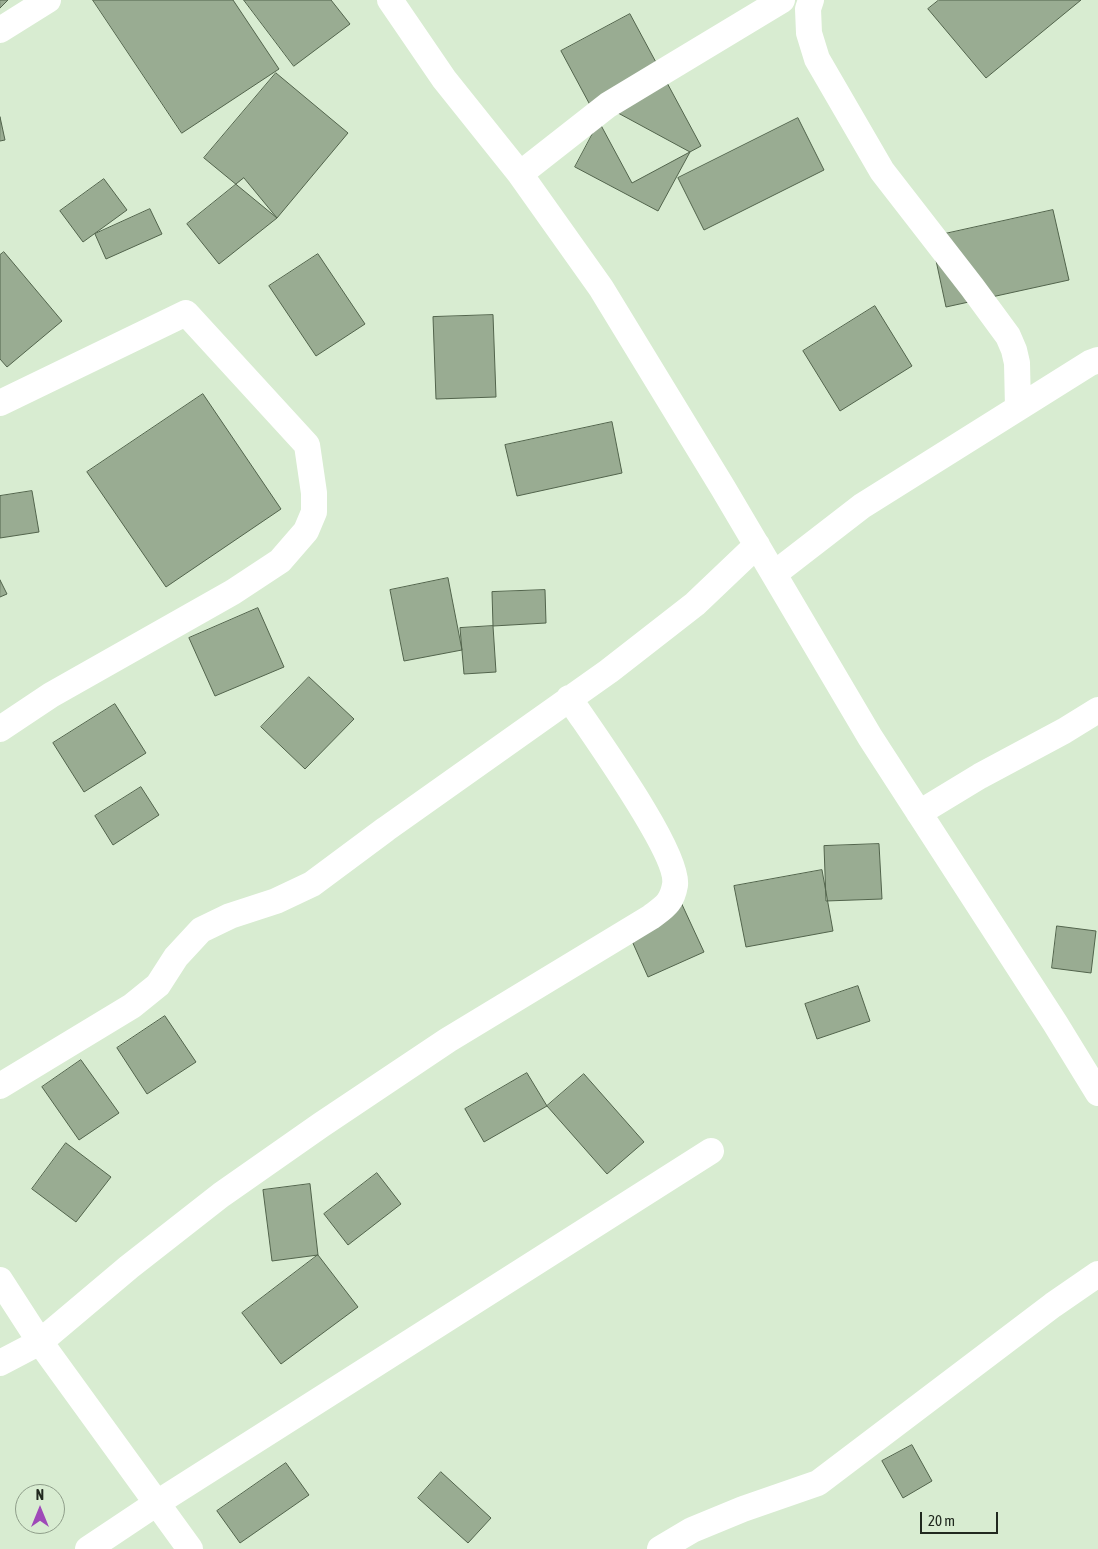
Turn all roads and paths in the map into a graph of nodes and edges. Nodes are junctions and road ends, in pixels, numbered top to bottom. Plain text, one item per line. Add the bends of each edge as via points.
1 (48, 0) edge
2 (390, 0) edge
3 (782, 0) edge
4 (811, 0) edge
5 (0, 30) edge
6 (520, 174) junction
7 (1098, 360) edge
8 (0, 403) edge
9 (1018, 408) junction
10 (757, 546) junction
11 (774, 574) junction
12 (569, 698) junction
13 (1098, 710) edge
14 (0, 729) edge
15 (919, 813) junction
16 (0, 1086) edge
17 (1098, 1093) edge
18 (711, 1151) dead end
19 (1098, 1274) edge
20 (0, 1280) edge
21 (40, 1342) junction
22 (0, 1363) edge
23 (157, 1503) junction
24 (88, 1549) edge
25 (190, 1549) edge
26 (660, 1549) edge

1 - 5 street
2 - 6 street via 444,79
3 - 6 street via 608,105
4 - 9 street via 809,33 816,59 876,162 1008,336 1017,363
6 - 10 street via 601,288
7 - 9 street
8 - 14 street via 186,313 307,445 314,493 314,512 306,531 280,561 233,592 51,695
9 - 11 street via 862,506
10 - 11 street
10 - 12 street via 695,604
11 - 15 street via 870,738
12 - 16 street via 312,884 201,930 176,957 158,985 132,1006
12 - 21 street via 637,800 671,861 675,884 670,902 651,917 448,1040 321,1125 128,1268
13 - 15 street
15 - 17 street
18 - 23 street
19 - 26 street via 818,1483 692,1530
20 - 21 street
21 - 22 street
21 - 23 street
23 - 24 street
23 - 25 street

